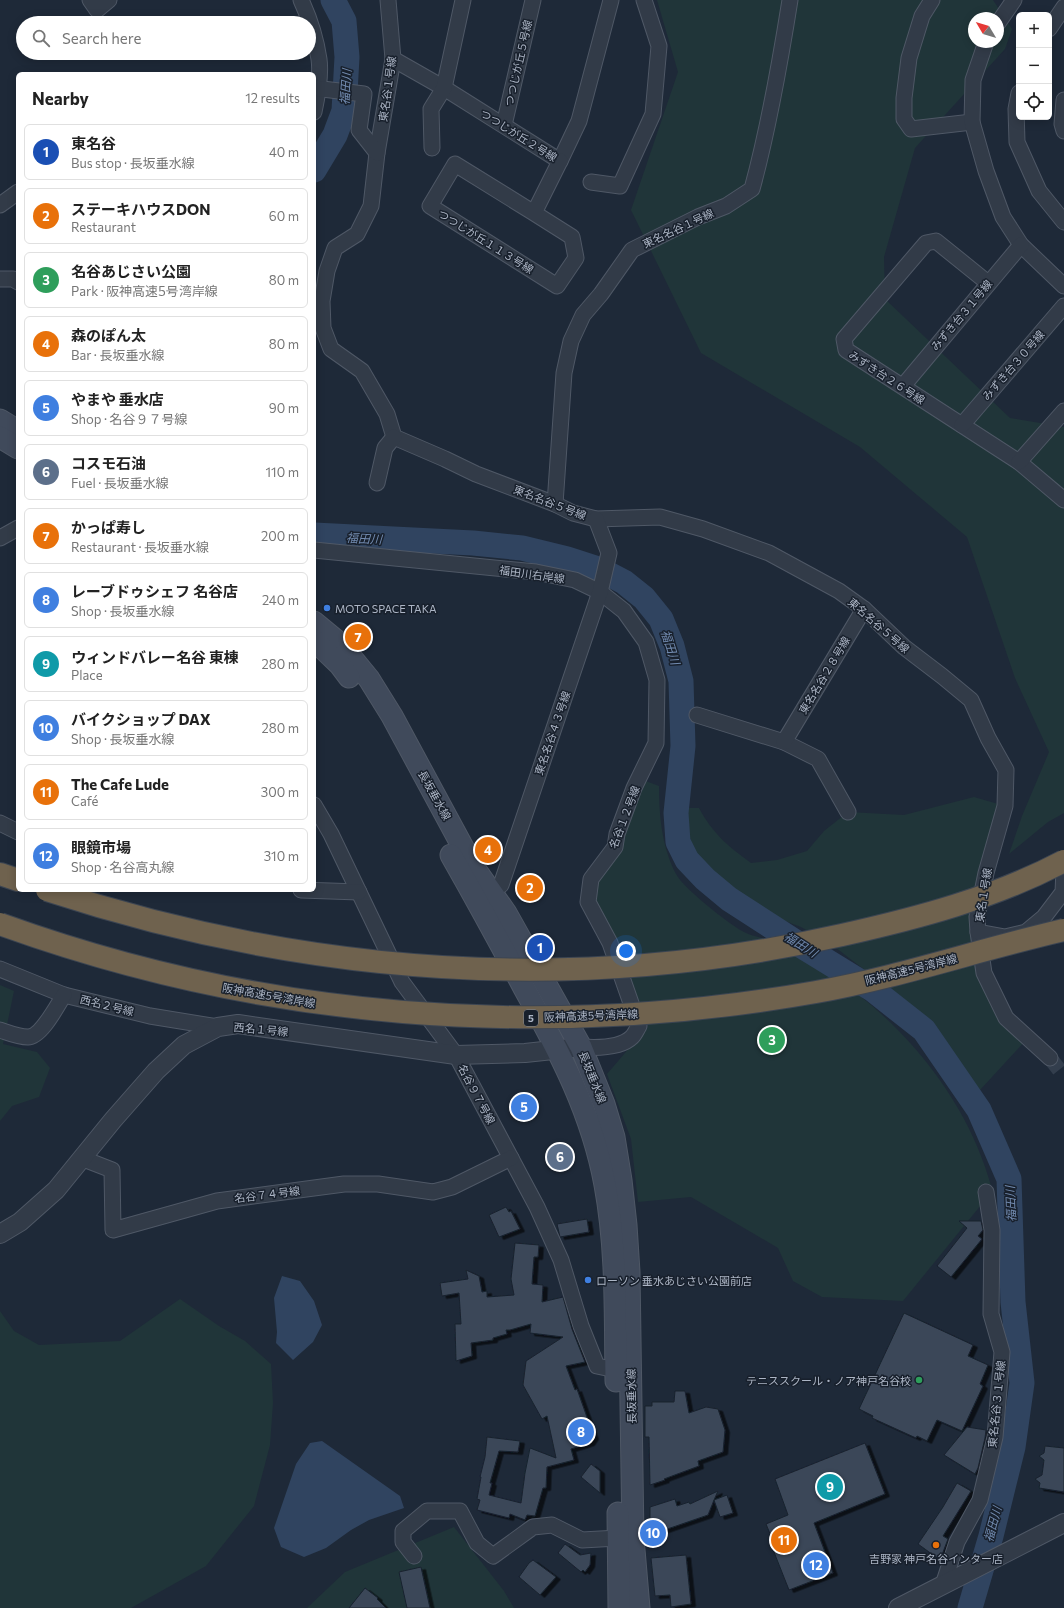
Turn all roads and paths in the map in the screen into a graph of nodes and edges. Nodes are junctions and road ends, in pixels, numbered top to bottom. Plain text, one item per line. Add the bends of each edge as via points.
1 (90, 0) edge
2 (109, 0) edge
3 (301, 0) edge
4 (388, 0) edge
5 (463, 0) edge
6 (533, 0) edge
7 (611, 0) edge
8 (644, 0) edge
9 (790, 0) edge
10 (932, 0) edge
11 (1014, 0) edge
12 (1064, 7) edge
13 (1004, 14) edge
14 (309, 16) edge
15 (1052, 25) edge
16 (316, 46) edge
17 (984, 48) edge
18 (393, 59) junction
19 (316, 88) edge
20 (444, 88) junction
21 (1064, 100) edge
22 (1016, 120) edge
23 (972, 122) junction
24 (504, 125) junction
25 (1064, 131) edge
26 (432, 148) dead end
27 (377, 153) junction
28 (560, 161) junction
29 (591, 182) dead end
30 (16, 193) edge
31 (0, 205) edge
32 (534, 213) junction
33 (1064, 222) edge
34 (1021, 245) junction
35 (0, 279) edge
36 (16, 281) edge
37 (988, 283) junction
38 (1064, 286) edge
39 (1064, 306) edge
40 (903, 386) junction
41 (1064, 411) edge
42 (0, 420) edge
43 (962, 425) junction
44 (16, 431) edge
45 (0, 437) edge
46 (394, 437) junction
47 (16, 447) edge
48 (1019, 462) junction
49 (377, 483) dead end
50 (1064, 500) edge
51 (554, 504) junction
52 (596, 519) junction
53 (16, 529) edge
54 (0, 538) edge
55 (316, 550) edge
56 (600, 592) junction
57 (864, 609) junction
58 (316, 624) edge
59 (316, 642) edge
60 (697, 715) dead end
61 (784, 742) junction
62 (656, 743) joint
63 (1005, 806) joint
64 (316, 808) edge
65 (848, 812) dead end
66 (0, 823) edge
67 (16, 831) edge
68 (1064, 861) edge
69 (1064, 870) edge
70 (0, 874) edge
71 (16, 879) edge
72 (316, 891) edge
73 (54, 892) edge
74 (359, 892) junction
75 (483, 896) junction
76 (0, 924) edge
77 (1064, 930) edge
78 (978, 932) junction
79 (0, 969) edge
80 (64, 995) junction
81 (218, 1027) junction
82 (0, 1030) edge
83 (581, 1047) junction
84 (558, 1050) junction
85 (456, 1055) junction
86 (1050, 1058) tunnel mouth
87 (81, 1158) junction
88 (511, 1158) junction
89 (986, 1192) dead end
90 (0, 1234) edge
91 (623, 1370) junction
92 (1062, 1528) edge
93 (618, 1538) junction
94 (414, 1556) dead end
95 (944, 1585) junction
96 (619, 1608) edge
97 (639, 1608) edge
98 (898, 1608) edge

1 - 2 street via 97,10
3 - 14 street
4 - 18 street, 東名谷１号線
5 - 20 street
6 - 24 street, つつじが丘５号線
7 - 28 street, つつじが丘２号線 via 580,121
8 - 29 street via 658,46 653,114 620,186
9 - 51 street, 東名名谷１号線 via 780,65 752,189 726,206 632,250 583,315 571,341 564,373
10 - 23 street via 922,16 909,58 904,119 911,129
11 - 13 street
12 - 15 street
16 - 19 street via 319,60
17 - 23 street via 973,80
18 - 20 street, つつじが丘２号線
18 - 27 street, 東名谷１号線
19 - 27 street via 364,94 359,130
20 - 24 street, つつじが丘２号線
20 - 26 street via 431,109
21 - 25 street
22 - 33 street via 1017,142 1039,191
23 - 34 street via 1003,217
24 - 28 street, つつじが丘２号線
27 - 46 street via 371,206 357,234 335,248 327,271 322,301 323,328 331,349 362,371 387,414
28 - 32 street
30 - 31 street
32 - 32 street, つつじが丘１１３号線 via 455,164 430,206 557,286 576,258 572,237
34 - 37 street, みずき台３１号線
34 - 38 street
35 - 36 street
37 - 40 street, みずき台３１号線
37 - 40 street, みずき台２６号線 via 936,241 926,243 844,339 846,350
39 - 43 street, みずき台３０号線
40 - 43 street, みずき台２６号線
41 - 48 street
42 - 44 main road
43 - 48 street, みずき台２６号線
45 - 47 main road
46 - 49 street via 385,448
46 - 51 street, 東名名谷５号線 via 476,474
48 - 50 street, みずき台２６号線
51 - 52 street, 東名名谷５号線 via 573,513
52 - 56 street, 東名名谷４３号線 via 609,552
52 - 57 street, 東名名谷５号線 via 660,517 703,529 769,553 839,591
53 - 54 street
55 - 56 street, 福田川右岸線 via 536,572 575,580
56 - 62 street, 福田川右岸線 via 624,611 646,642 658,680
56 - 75 street, 東名名谷４３号線 via 501,885
57 - 61 street, 東名名谷２８号線
57 - 63 street, 東名名谷５号線 via 904,647 971,700 1006,770
58 - 75 main road, 長坂垂水線 via 337,641 369,679 392,716 473,866
59 - 75 main road, 長坂垂水線 via 358,689
60 - 61 street
61 - 65 street via 818,759
62 - 83 street, 名谷１２号線 via 634,788 617,834 615,847 591,879 588,902 610,943 639,1026 632,1038 616,1045 603,1048
63 - 78 street, 東名１号線 via 986,872
64 - 74 street, 名谷９７号線
66 - 67 street
68 - 73 highway, bridge via 976,899 820,940 744,954 674,963 552,970 408,965 277,948 152,921
69 - 78 street via 1063,892 1044,917 1026,932 1005,937
70 - 71 highway
72 - 74 street
74 - 85 street, 名谷９７号線 via 402,982
75 - 83 main road, 長坂垂水線 via 506,913
75 - 84 main road, 長坂垂水線
76 - 77 highway, 阪神高速5号湾岸線 / 5, bridge via 80,951 143,968 205,984 268,996 400,1012 534,1018 617,1015 758,1001 890,976
78 - 86 street, 東名１号線 via 984,973 1006,1018
79 - 80 street, 西名２号線
80 - 81 street, 西名２号線 via 150,1016
80 - 82 street via 39,1032 30,1037
81 - 85 street, 西名１号線 via 238,1024
81 - 87 street, 西名１号線 via 184,1045 156,1071
83 - 84 street, 西名１号線
83 - 91 main road, 長坂垂水線 via 604,1104 614,1137 620,1173 629,1272
84 - 85 street, 西名１号線
84 - 91 main road, 長坂垂水線 via 585,1111 605,1185
85 - 88 street, 名谷９７号線
87 - 88 street, 名谷７４号線 via 112,1170 113,1230 217,1201 344,1184 378,1184 433,1192 452,1187
87 - 90 street, 西名１号線 via 56,1190 20,1222
88 - 91 street, 名谷９７号線 via 561,1260 596,1366
89 - 95 street, 東名名谷３１号線 via 992,1230 990,1314 1002,1352 995,1437 980,1500 957,1542
91 - 93 main road, 長坂垂水線
91 - 97 main road, 長坂垂水線
92 - 95 street via 1008,1551
93 - 94 street via 582,1540 552,1525 533,1527 493,1556 477,1542 460,1511 427,1511 403,1531 403,1542
93 - 96 main road, 長坂垂水線
95 - 98 street

